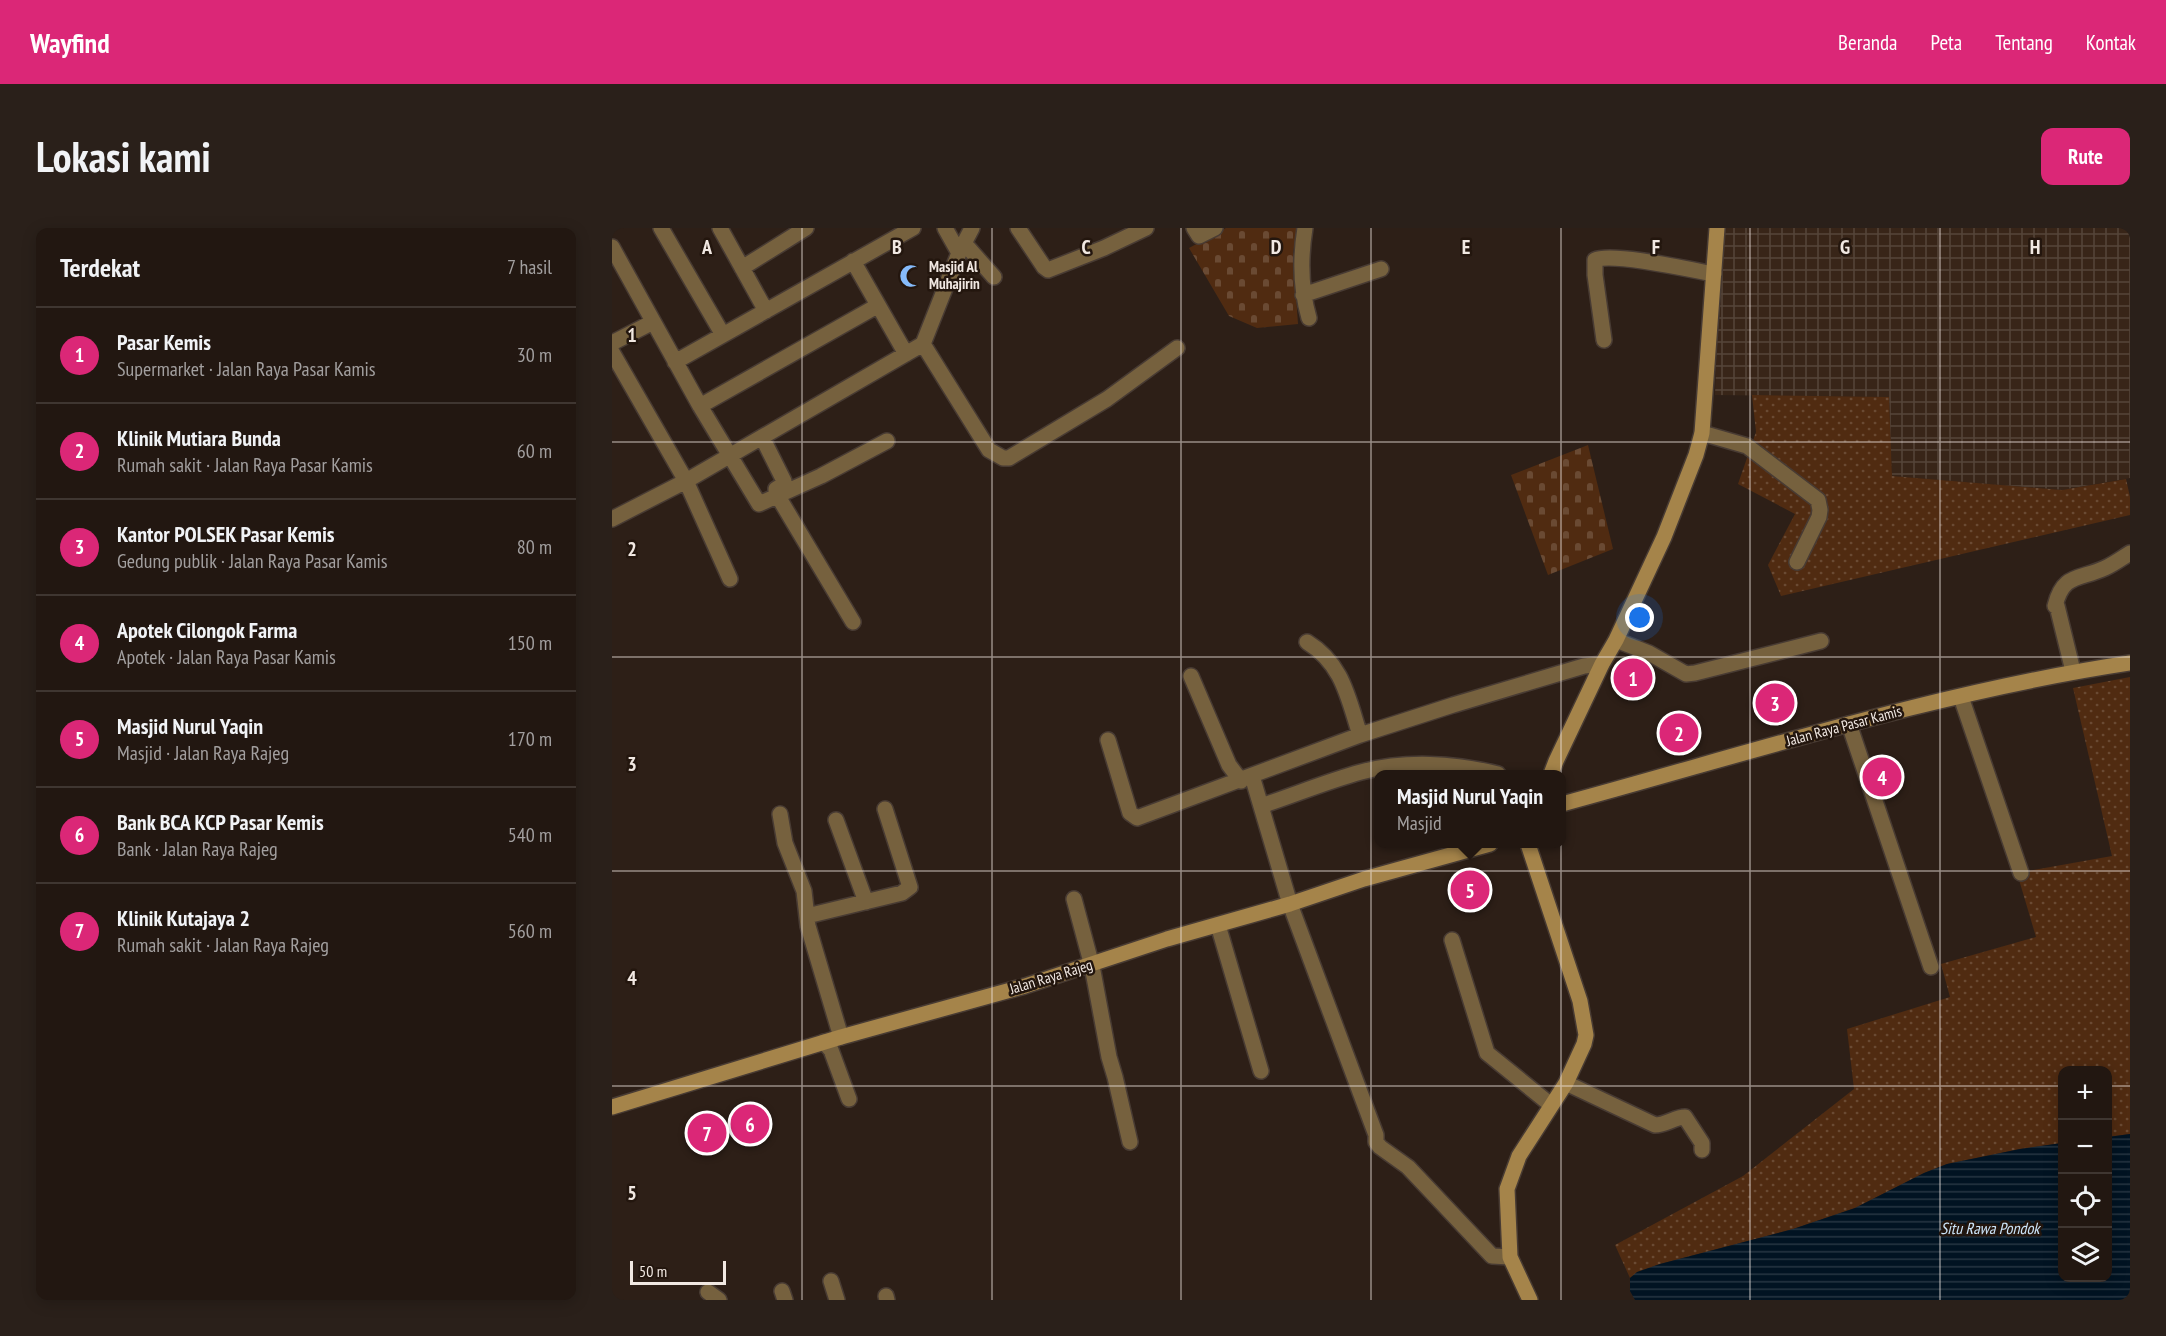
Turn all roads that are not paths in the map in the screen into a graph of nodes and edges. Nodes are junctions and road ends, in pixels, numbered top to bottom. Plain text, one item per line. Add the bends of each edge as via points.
1 (661, 228) edge
2 (720, 228) edge
3 (806, 228) edge
4 (913, 228) edge
5 (945, 228) edge
6 (972, 228) edge
7 (1018, 228) edge
8 (1146, 228) edge
9 (1194, 228) edge
10 (1215, 228) edge
11 (1305, 228) edge
12 (1717, 228) edge
13 (612, 247) edge
14 (962, 248) junction
15 (853, 261) junction
16 (742, 268) junction
17 (1381, 269) dead end
18 (1714, 274) junction
19 (994, 277) dead end
20 (1303, 295) junction
21 (877, 306) junction
22 (766, 311) junction
23 (1309, 318) dead end
24 (653, 322) junction
25 (723, 335) junction
26 (1604, 340) dead end
27 (612, 343) edge
28 (923, 344) junction
29 (1177, 348) dead end
30 (612, 352) edge
31 (906, 354) junction
32 (675, 362) junction
33 (700, 406) junction
34 (1702, 433) junction
35 (762, 436) junction
36 (887, 441) dead end
37 (729, 456) junction
38 (686, 481) junction
39 (777, 496) junction
40 (612, 519) edge
41 (2130, 553) edge
42 (1797, 562) dead end
43 (730, 579) dead end
44 (853, 622) dead end
45 (1616, 640) junction
46 (1821, 641) dead end
47 (1307, 642) dead end
48 (2130, 663) edge
49 (1602, 664) junction
50 (2073, 671) junction
51 (1191, 676) dead end
52 (1961, 697) junction
53 (1849, 724) junction
54 (1360, 735) junction
55 (1108, 740) dead end
56 (1482, 770) edge
57 (1552, 770) edge
58 (1247, 778) junction
59 (1566, 803) edge
60 (1261, 806) junction
61 (885, 809) dead end
62 (780, 814) dead end
63 (836, 820) dead end
64 (1472, 848) edge
65 (1530, 848) edge
66 (2021, 873) dead end
67 (1074, 899) dead end
68 (866, 902) junction
69 (1290, 904) junction
70 (807, 916) junction
71 (1218, 925) junction
72 (1452, 940) dead end
73 (1092, 966) junction
74 (1931, 967) dead end
75 (841, 1037) junction
76 (824, 1042) junction
77 (1261, 1071) dead end
78 (1566, 1083) junction
79 (849, 1099) dead end
80 (1551, 1106) junction
81 (612, 1107) edge
82 (1130, 1142) dead end
83 (1702, 1150) dead end
84 (1510, 1257) junction
85 (831, 1281) dead end
86 (837, 1300) edge
87 (1530, 1300) edge

1 - 25 street
2 - 16 street
3 - 16 street
4 - 15 street
5 - 14 street
6 - 14 street
7 - 8 street via 1048,270
9 - 10 street via 1199,236
11 - 20 street via 1300,265
12 - 18 main road
13 - 24 street
14 - 19 street
14 - 28 street
15 - 21 street
15 - 22 street
16 - 22 street
17 - 20 street
18 - 26 street via 1604,257 1595,260
18 - 34 main road
20 - 23 street
21 - 31 street
21 - 33 street
22 - 25 street
24 - 27 street
24 - 32 street
25 - 32 street
28 - 29 street via 989,450 1003,458 1107,399
28 - 31 street
30 - 38 street
31 - 35 street
32 - 33 street
33 - 37 street
34 - 42 street via 1747,446 1818,500 1819,517
34 - 45 main road via 1664,537
35 - 37 street
35 - 39 street via 784,482 776,489
36 - 39 street
37 - 38 street
37 - 39 street via 759,504
38 - 40 street
38 - 43 street
39 - 44 street
41 - 50 street via 2105,568 2070,581 2059,591 2055,606
45 - 46 street via 1686,674
45 - 49 main road
47 - 54 street via 1339,674
48 - 50 main road, Jalan Raya Pasar Kamis
49 - 54 street via 1584,666
49 - 57 main road
50 - 52 main road, Jalan Raya Pasar Kamis
51 - 58 street via 1228,765
52 - 53 main road, Jalan Raya Pasar Kamis
52 - 66 street
53 - 59 main road, Jalan Raya Pasar Kamis
53 - 74 street
54 - 58 street
55 - 58 street via 1134,817
56 - 60 street via 1386,767 1363,771
58 - 60 street
60 - 69 street
61 - 68 street via 910,887 902,893
62 - 70 street via 785,843 804,891
63 - 68 street
64 - 69 main road, Jalan Raya Rajeg
65 - 78 main road via 1584,1020 1584,1044
67 - 73 street
68 - 70 street
69 - 71 main road, Jalan Raya Rajeg
69 - 84 street via 1380,1147 1408,1167 1492,1256
70 - 75 street
71 - 73 main road, Jalan Raya Rajeg
71 - 77 street
72 - 80 street via 1487,1053
73 - 75 main road, Jalan Raya Rajeg
73 - 82 street
75 - 76 main road, Jalan Raya Rajeg
76 - 79 street via 831,1050
76 - 81 main road, Jalan Raya Rajeg
78 - 80 main road
78 - 83 street via 1655,1125 1685,1117 1702,1143
80 - 84 main road via 1519,1156 1507,1189
84 - 87 main road
85 - 86 street

